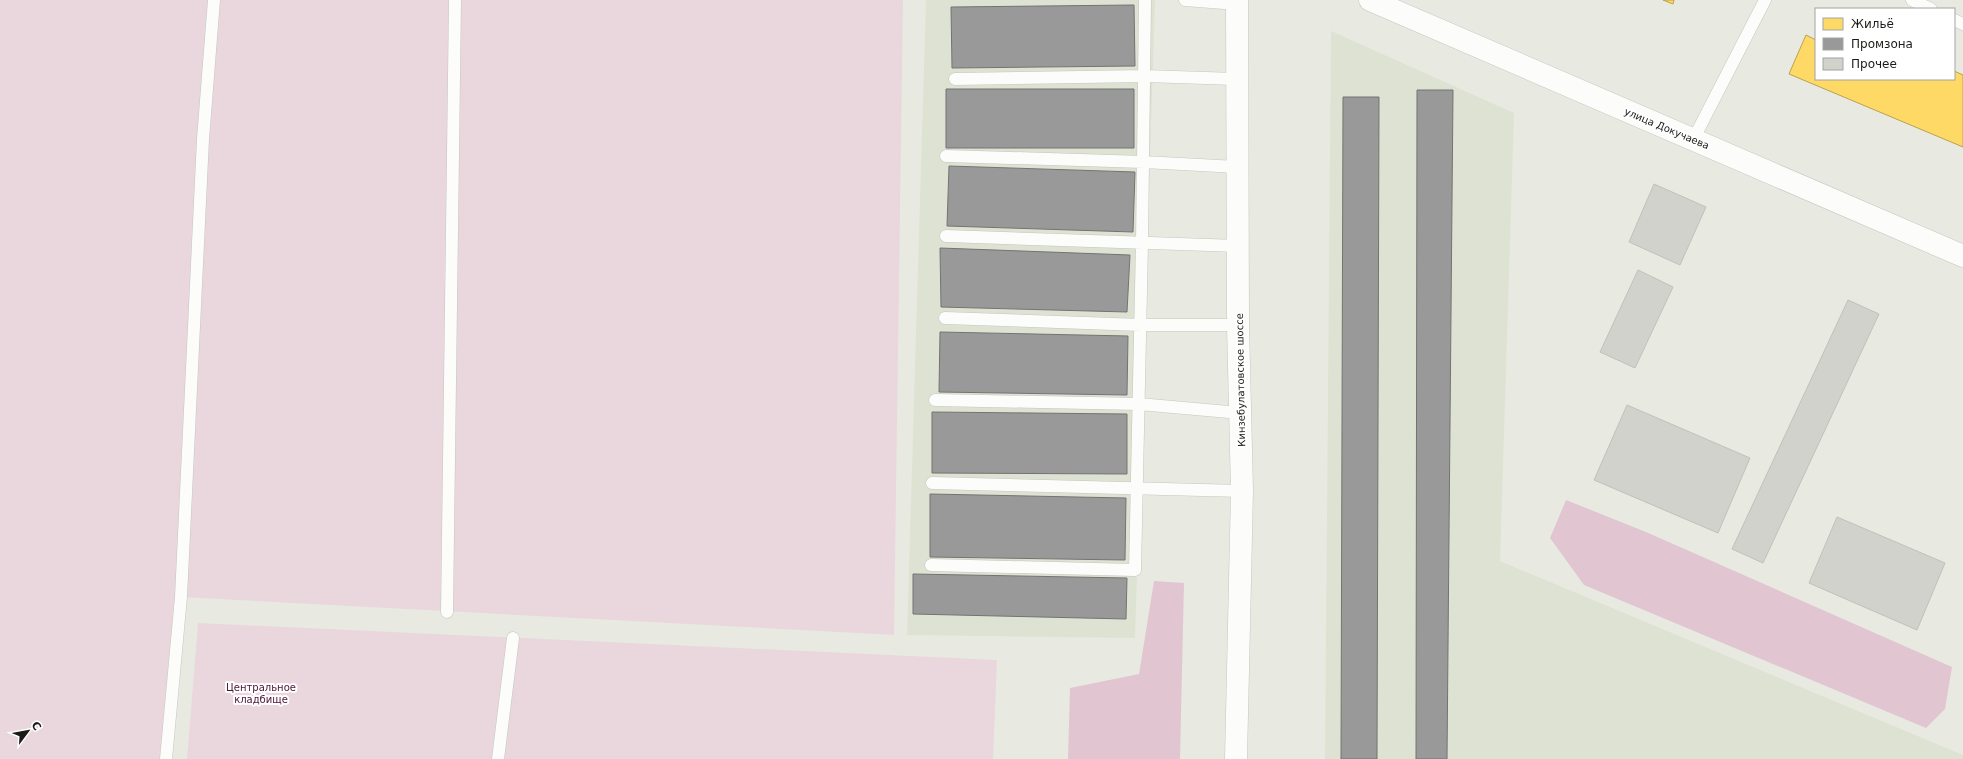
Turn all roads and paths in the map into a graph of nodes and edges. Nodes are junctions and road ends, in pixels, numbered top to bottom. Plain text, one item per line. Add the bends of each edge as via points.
1 (214, 0) edge
2 (455, 0) edge
3 (1145, 0) edge
4 (1185, 0) edge
5 (1370, 0) edge
6 (1765, 0) edge
7 (1912, 0) edge
8 (1237, 2) edge
9 (1929, 8) edge
10 (1145, 76) junction
11 (955, 79) dead end
12 (1236, 79) junction
13 (1693, 140) junction
14 (946, 156) dead end
15 (1144, 162) junction
16 (1237, 168) junction
17 (946, 236) dead end
18 (1142, 243) junction
19 (1239, 246) junction
20 (1963, 256) edge
21 (945, 318) dead end
22 (1141, 325) junction
23 (1238, 325) junction
24 (935, 400) dead end
25 (1139, 404) junction
26 (1240, 413) junction
27 (932, 483) dead end
28 (1137, 488) junction
29 (1242, 491) junction
30 (931, 565) dead end
31 (447, 612) dead end
32 (513, 638) dead end
33 (166, 759) edge
34 (498, 759) edge
35 (1236, 759) edge

1 - 33 lane via 203,140 181,597
2 - 31 lane
3 - 10 lane
4 - 8 lane
5 - 13 main road, улица Докучаева
6 - 13 lane
7 - 9 lane
8 - 12 main road, Кинзебулатовское шоссе
10 - 11 lane
10 - 12 lane
10 - 15 lane
12 - 16 main road, Кинзебулатовское шоссе
13 - 20 main road, улица Докучаева
14 - 15 lane
15 - 16 lane
15 - 18 lane
16 - 19 main road, Кинзебулатовское шоссе
17 - 18 lane
18 - 19 lane
18 - 22 lane
19 - 23 main road, Кинзебулатовское шоссе
21 - 22 lane
22 - 23 lane
22 - 25 lane
23 - 26 main road, Кинзебулатовское шоссе
24 - 25 lane
25 - 26 lane
25 - 28 lane
26 - 29 main road, Кинзебулатовское шоссе
27 - 28 lane
28 - 29 lane
28 - 30 lane via 1135,570
29 - 35 main road, Кинзебулатовское шоссе
32 - 34 lane

